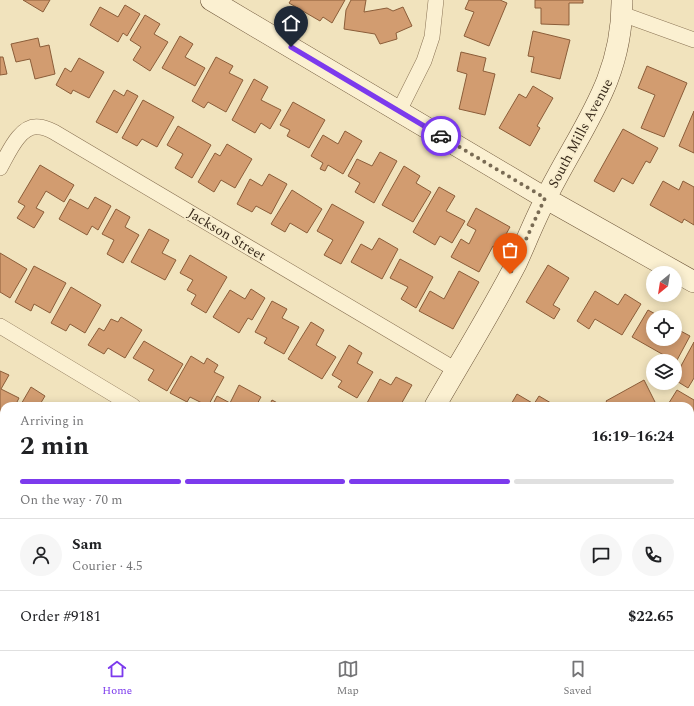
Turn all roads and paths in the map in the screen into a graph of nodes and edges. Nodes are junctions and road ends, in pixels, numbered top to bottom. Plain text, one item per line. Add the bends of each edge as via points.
1 (211, 0) edge
2 (436, 0) edge
3 (622, 7) edge
4 (694, 40) edge
5 (399, 111) junction
6 (3, 163) edge
7 (545, 198) junction
8 (694, 282) edge
9 (0, 326) edge
10 (456, 370) junction
11 (126, 402) edge
12 (437, 402) edge

1 - 5 main road
2 - 5 street via 432,37 424,61
3 - 4 street
3 - 7 main road, South Mills Avenue via 618,47 609,78 594,112
5 - 7 main road
6 - 10 street, Jackson Street via 16,141 27,129 39,126 54,132
7 - 8 main road
7 - 10 main road, South Mills Avenue via 515,265
9 - 11 street
10 - 12 main road, South Mills Avenue

